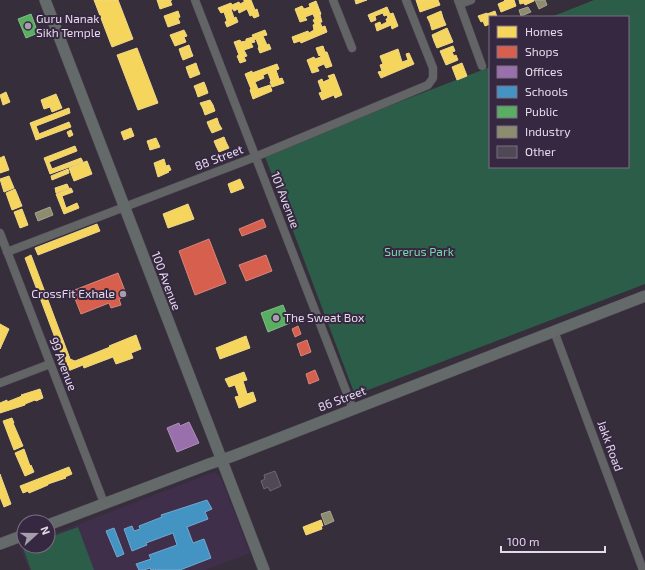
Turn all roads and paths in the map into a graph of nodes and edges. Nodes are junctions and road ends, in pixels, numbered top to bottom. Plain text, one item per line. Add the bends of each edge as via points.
1 (45, 0) edge
2 (195, 0) edge
3 (333, 0) edge
4 (406, 0) edge
5 (471, 0) edge
6 (459, 2) edge
7 (352, 48) dead end
8 (482, 66) dead end
9 (255, 157) junction
10 (123, 207) junction
11 (0, 233) edge
12 (7, 252) junction
13 (645, 296) edge
14 (554, 331) junction
15 (50, 364) junction
16 (0, 383) edge
17 (353, 409) junction
18 (221, 460) junction
19 (104, 503) junction
20 (56, 522) edge
21 (16, 538) edge
22 (0, 544) edge
23 (264, 570) edge
24 (643, 570) edge

1 - 10 main road, 100 Avenue
2 - 9 street, 101 Avenue
3 - 7 street
4 - 9 street, 88 Street via 433,68 431,83
5 - 6 street
6 - 8 street
9 - 10 street, 88 Street
9 - 17 street, 101 Avenue
10 - 12 street, 88 Street
10 - 18 main road, 100 Avenue
11 - 12 street, 99 Avenue
12 - 15 street, 99 Avenue
13 - 14 main road, 86 Street
14 - 17 main road, 86 Street
14 - 24 street, Jakk Road
15 - 16 street
15 - 19 street, 99 Avenue
17 - 18 main road, 86 Street
18 - 19 main road, 86 Street
18 - 23 main road, 100 Avenue
19 - 20 main road, 86 Street
21 - 22 main road

